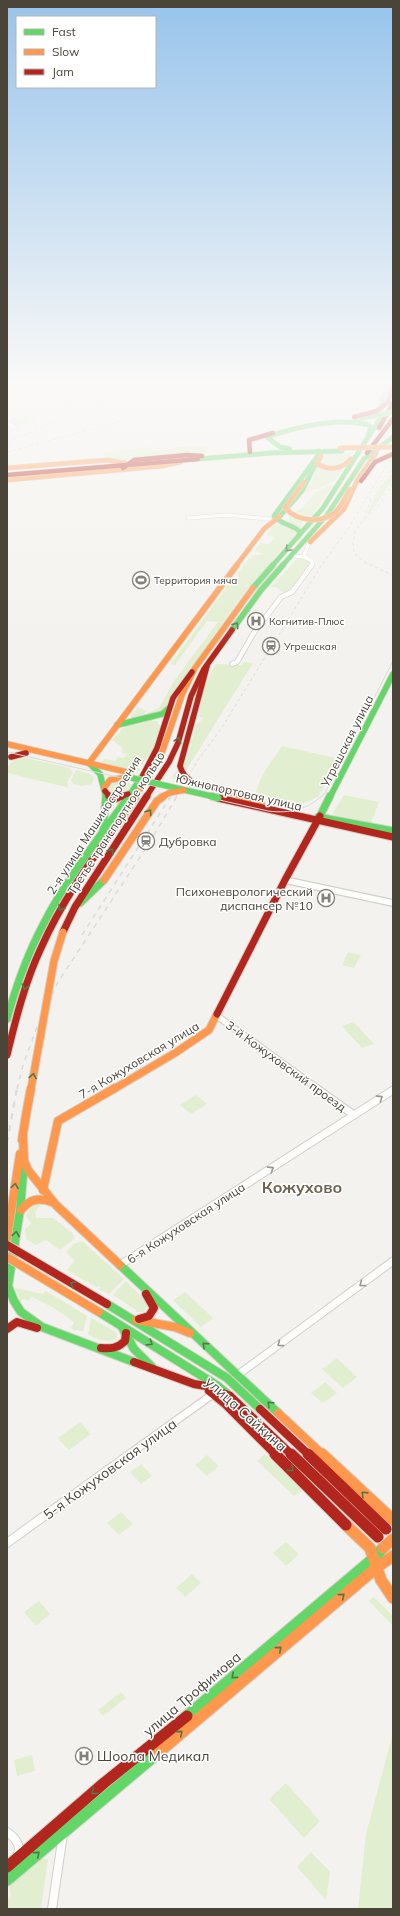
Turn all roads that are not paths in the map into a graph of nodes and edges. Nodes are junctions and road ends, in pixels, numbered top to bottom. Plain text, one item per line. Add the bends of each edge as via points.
1 (48, 470) edge
2 (73, 470) edge
3 (308, 470) edge
4 (309, 470) edge
5 (348, 470) edge
6 (357, 470) edge
7 (364, 470) edge
8 (369, 470) edge
9 (355, 473) junction
10 (7, 474) edge
11 (7, 480) edge
12 (350, 501) junction
13 (274, 517) junction
14 (188, 518) dead end
15 (288, 525) junction
16 (264, 529) junction
17 (297, 539) junction
18 (309, 543) junction
19 (295, 556) junction
20 (307, 558) junction
21 (278, 570) junction
22 (210, 661) junction
23 (232, 664) dead end
24 (195, 668) junction
25 (393, 674) edge
26 (169, 708) junction
27 (143, 719) junction
28 (117, 725) junction
29 (163, 728) junction
30 (8, 751) edge
31 (28, 751) junction
32 (92, 763) junction
33 (129, 775) junction
34 (105, 790) junction
35 (184, 790) junction
36 (130, 793) junction
37 (220, 794) junction
38 (275, 809) junction
39 (319, 819) junction
40 (393, 831) edge
41 (393, 837) edge
42 (100, 838) junction
43 (285, 880) junction
44 (393, 903) edge
45 (68, 920) junction
46 (39, 950) junction
47 (16, 985) junction
48 (217, 1016) junction
49 (7, 1019) edge
50 (7, 1055) edge
51 (393, 1090) edge
52 (354, 1115) junction
53 (23, 1136) junction
54 (24, 1161) junction
55 (43, 1190) junction
56 (56, 1205) junction
57 (20, 1210) junction
58 (7, 1238) edge
59 (7, 1245) edge
60 (7, 1257) edge
61 (393, 1261) edge
62 (120, 1265) junction
63 (140, 1285) junction
64 (8, 1286) edge
65 (7, 1297) edge
66 (132, 1319) junction
67 (117, 1323) junction
68 (7, 1329) edge
69 (44, 1330) junction
70 (126, 1333) junction
71 (193, 1334) junction
72 (94, 1347) junction
73 (218, 1356) junction
74 (185, 1365) junction
75 (153, 1368) junction
76 (239, 1374) junction
77 (194, 1384) junction
78 (206, 1386) junction
79 (213, 1394) junction
80 (230, 1396) junction
81 (253, 1401) junction
82 (393, 1520) edge
83 (386, 1529) dead end
84 (378, 1537) dead end
85 (393, 1539) edge
86 (7, 1543) edge
87 (393, 1556) edge
88 (374, 1559) junction
89 (376, 1568) junction
90 (393, 1598) edge
91 (65, 1816) junction
92 (7, 1832) edge
93 (63, 1832) junction
94 (16, 1859) junction
95 (7, 1867) edge
96 (7, 1880) edge
97 (52, 1909) edge

1 - 10 main road
2 - 11 main road
3 - 13 main road
4 - 9 main road, bridge via 304,482 285,508 302,518 332,515 350,489
5 - 17 main road, Третье транспортное кольцо via 323,508
6 - 9 main road, Третье транспортное кольцо
7 - 12 main road
8 - 12 main road, bridge
9 - 21 main road, Третье транспортное кольцо via 322,521
12 - 18 main road
13 - 14 street via 235,515
13 - 15 main road
13 - 16 main road
15 - 16 main road via 274,525
15 - 17 main road via 299,530
16 - 28 main road
17 -> 24 main road, Третье транспортное кольцо via 252,589
18 - 19 main road
18 - 20 street via 304,555
19 - 20 street
19 - 21 main road
20 - 23 street via 313,564 292,592 281,597 253,634 237,662
22 -> 21 main road, Третье транспортное кольцо via 260,590
22 - 37 main road, bridge via 180,766 181,773 190,781
45 -> 22 main road, Третье транспортное кольцо via 169,762 178,743 191,696
24 - 26 main road, 2-я улица Машиностроения via 175,694
24 -> 46 main road, Третье транспортное кольцо via 182,695 159,761 63,905
25 - 39 main road, Угрешская улица
26 - 27 main road via 165,713
26 - 29 main road, 2-я улица Машиностроения
27 - 28 main road
27 - 29 main road via 158,719
28 - 32 main road
29 - 36 main road, 2-я улица Машиностроения via 154,754
30 - 31 main road
30 - 31 main road
30 - 31 main road
31 - 32 main road
31 - 32 main road, Южнопортовая улица via 78,766
32 - 33 main road, Южнопортовая улица
32 - 33 main road, Южнопортовая улица via 95,761
32 - 34 main road via 101,775
33 - 34 main road via 107,782
33 - 35 main road, Южнопортовая улица, bridge
33 - 37 main road, Южнопортовая улица
34 - 36 main road via 110,798 116,799
34 - 42 main road via 104,826
35 - 37 main road, Южнопортовая улица, bridge
45 -> 35 main road, bridge via 81,902 104,880 156,801 169,793
36 - 42 main road, 2-я улица Машиностроения
37 - 38 main road, Южнопортовая улица
37 - 38 main road, Южнопортовая улица
38 - 39 main road, Южнопортовая улица
39 - 40 main road, Южнопортовая улица
39 - 41 main road, Южнопортовая улица
39 - 43 main road, 7-я Кожуховская улица
42 - 47 main road, 2-я улица Машиностроения via 33,942
43 - 44 street
43 - 48 main road, 7-я Кожуховская улица
53 -> 45 main road, Третье транспортное кольцо, bridge via 54,961
46 - 47 main road
46 -> 50 main road, Третье транспортное кольцо via 24,991
47 - 49 main road, 2-я улица Машиностроения
48 - 52 street, 3-й Кожуховский проезд
48 - 55 main road, 7-я Кожуховская улица via 207,1033 58,1121
52 -> 51 street, 6-я Кожуховская улица
62 -> 52 street, 6-я Кожуховская улица
53 - 54 main road
58 -> 53 main road, Третье транспортное кольцо
54 - 55 main road, улица Сайкина
54 - 57 main road
55 - 56 main road, улица Сайкина
56 - 57 main road via 50,1200 37,1198 25,1203
56 - 62 main road, улица Сайкина
64 -> 57 main road
66 -> 59 main road, улица Сайкина, bridge
60 - 67 main road, улица Сайкина, bridge
61 -> 76 street
62 - 63 main road, улица Сайкина
63 - 66 main road via 154,1308 145,1318
63 - 71 main road, улица Сайкина
64 - 65 main road
64 - 69 main road via 18,1310
66 - 71 main road via 175,1327
66 - 81 main road, улица Сайкина via 228,1378
67 - 70 main road
67 -> 74 main road, улица Сайкина
68 - 69 main road via 18,1322
69 - 72 main road
70 - 72 main road via 125,1341 118,1347
70 - 75 main road via 134,1348
73 -> 71 main road, улица Сайкина
72 - 75 main road via 112,1356
73 - 76 main road
73 - 81 street, улица Сайкина
74 - 78 main road
74 - 80 main road, улица Сайкина
75 - 77 main road
82 -> 76 main road
77 - 78 main road
77 - 79 main road
78 - 79 main road
78 - 80 main road
79 - 86 street, 5-я Кожуховская улица
79 -> 88 main road via 362,1539 370,1548
80 - 84 main road, улица Сайкина
81 - 83 main road, улица Сайкина
85 - 88 main road, улица Трофимова, bridge
87 - 89 main road, улица Трофимова
88 - 89 main road
88 -> 91 main road, улица Трофимова
89 - 90 main road via 383,1587
93 -> 89 main road, улица Трофимова
91 - 93 street
91 - 94 main road, улица Трофимова
92 - 94 street via 18,1842 20,1850
96 -> 93 main road, улица Трофимова
93 - 97 street
94 - 95 main road, улица Трофимова

